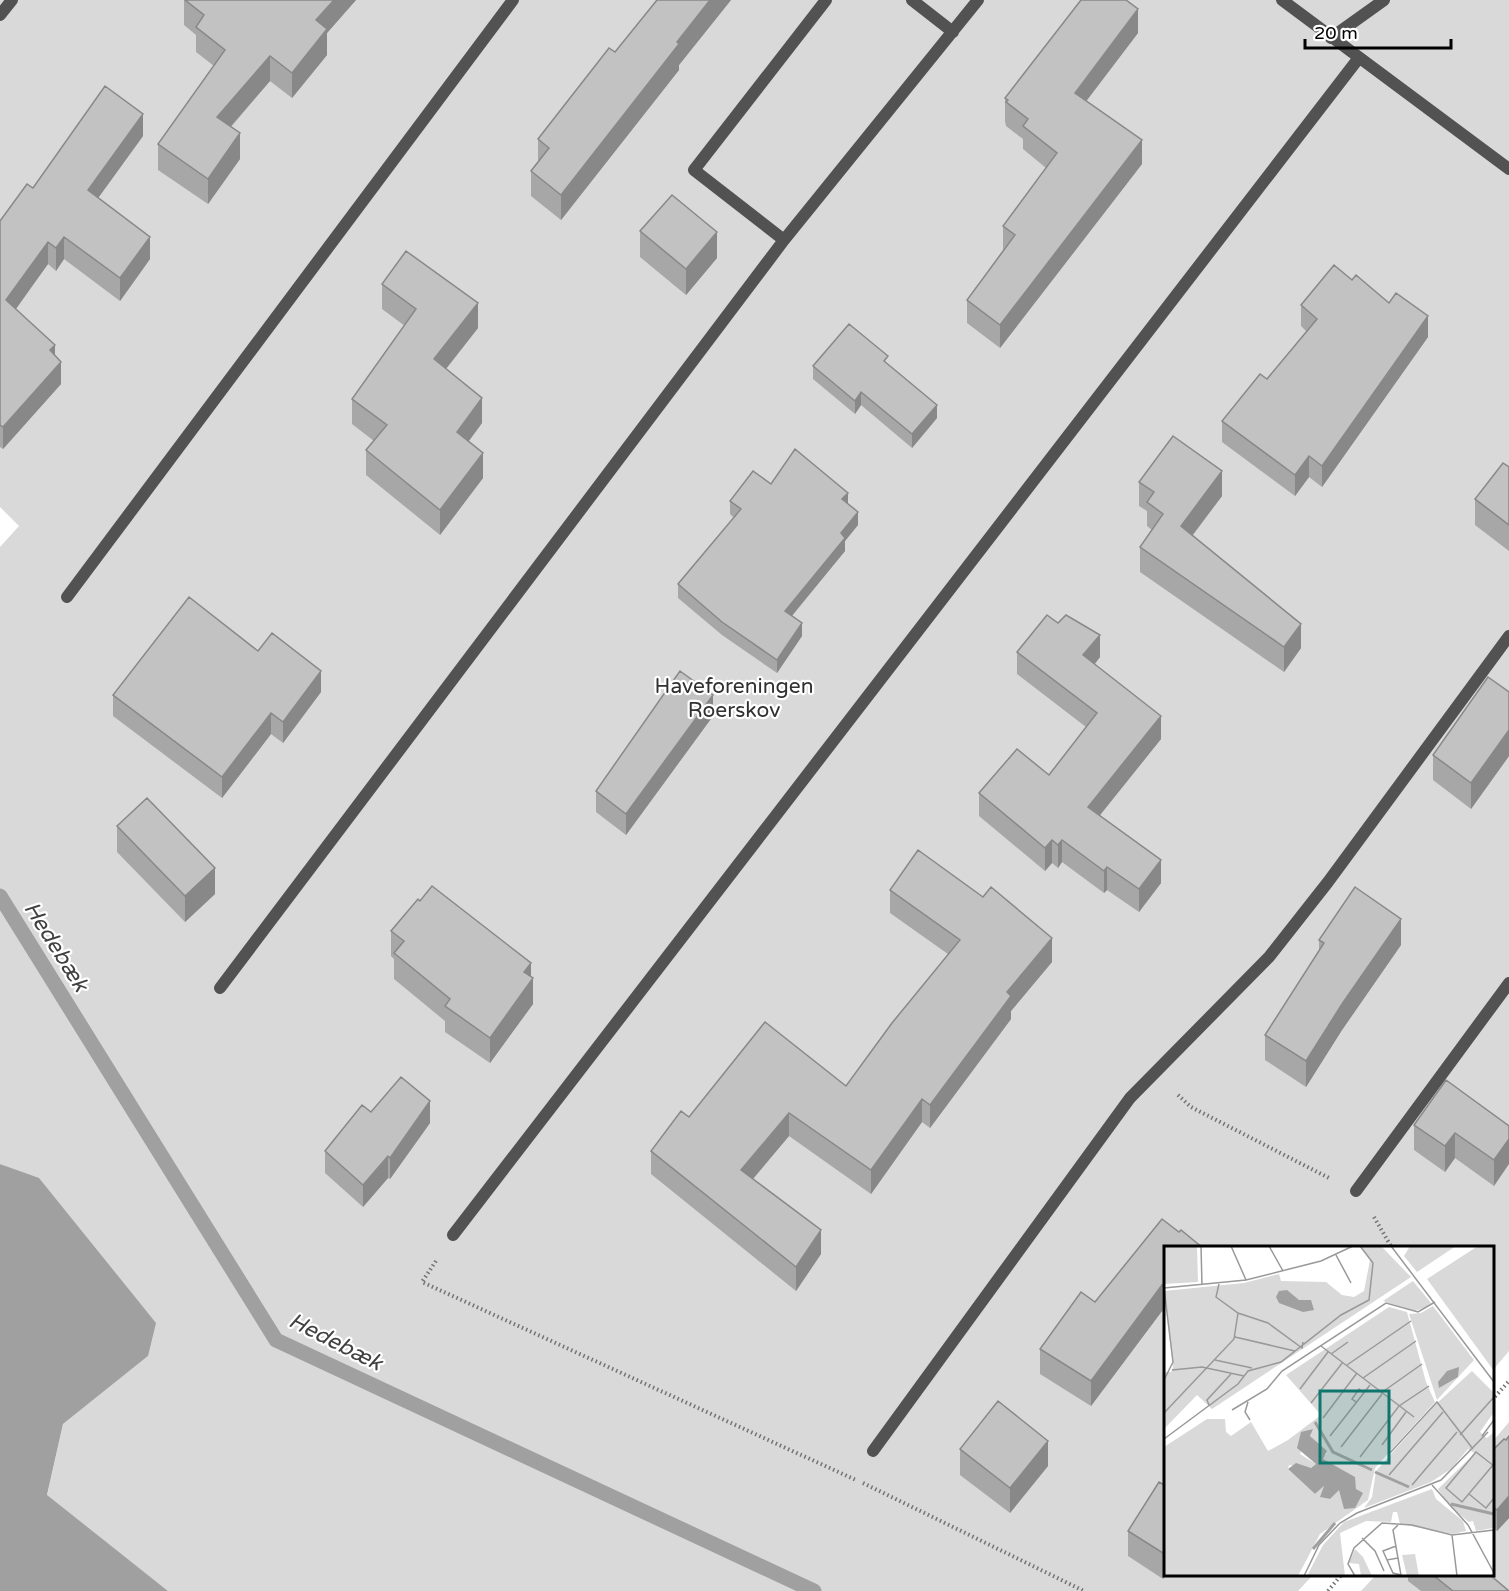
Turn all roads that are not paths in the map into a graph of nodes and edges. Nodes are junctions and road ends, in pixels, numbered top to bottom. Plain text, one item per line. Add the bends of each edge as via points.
1 (12, 0) edge
2 (513, 0) edge
3 (826, 0) edge
4 (912, 0) edge
5 (978, 0) edge
6 (1282, 0) edge
7 (1384, 0) edge
8 (0, 15) edge
9 (953, 32) junction
10 (1331, 38) junction
11 (1358, 59) junction
12 (1509, 169) edge
13 (784, 240) junction
14 (67, 597) dead end
15 (1509, 636) edge
16 (1509, 983) edge
17 (220, 987) dead end
18 (1356, 1191) road end
19 (453, 1235) road end
20 (873, 1451) dead end

1 - 8 lane
2 - 14 lane
3 - 13 lane via 694,170
4 - 9 lane
5 - 9 lane
6 - 10 lane
7 - 10 lane
9 - 13 lane
10 - 11 lane
11 - 12 lane
11 - 19 lane
13 - 17 lane
15 - 20 lane via 1269,957 1130,1098
16 - 18 lane

